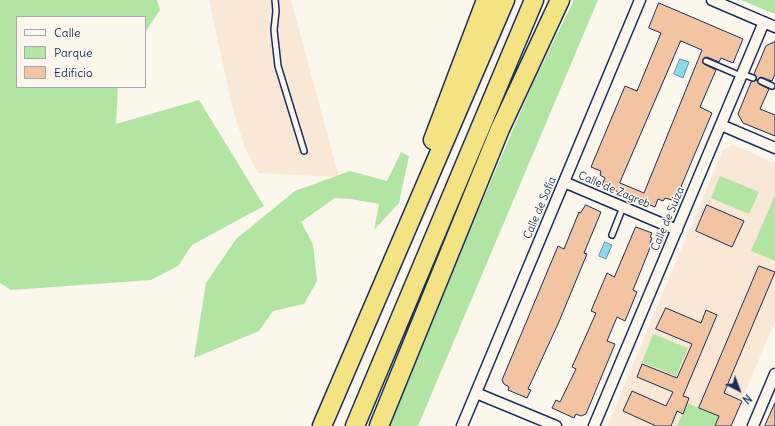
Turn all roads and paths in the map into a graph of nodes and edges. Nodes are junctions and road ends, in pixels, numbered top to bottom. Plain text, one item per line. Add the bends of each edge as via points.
1 (275, 0) edge
2 (486, 0) edge
3 (505, 0) edge
4 (534, 0) edge
5 (560, 0) edge
6 (640, 0) edge
7 (712, 0) edge
8 (764, 22) junction
9 (775, 27) edge
10 (706, 62) dead end
11 (741, 75) junction
12 (753, 78) dead end
13 (762, 81) dead end
14 (772, 86) dead end
15 (720, 125) junction
16 (775, 148) edge
17 (304, 151) dead end
18 (564, 182) junction
19 (623, 207) junction
20 (677, 230) junction
21 (612, 235) dead end
22 (389, 269) junction
23 (386, 352) junction
24 (775, 374) edge
25 (772, 390) edge
26 (476, 393) junction
27 (322, 426) edge
28 (355, 426) edge
29 (364, 426) edge
30 (379, 426) edge
31 (462, 426) edge
32 (556, 426) edge
33 (594, 426) edge
34 (753, 426) edge

1 - 17 lane via 274,30 278,66
2 - 22 highway via 445,106
3 - 22 highway
4 - 23 highway
5 - 30 highway via 500,129
6 - 18 street, Calle de Sofía
7 - 8 street
8 - 9 street
8 - 11 street, Calle de Suiza
10 - 11 lane
11 - 12 lane
11 - 15 street, Calle de Suiza
13 - 14 lane
15 - 16 street
15 - 20 street, Calle de Suiza
18 - 19 street, Calle de Zagreb
18 - 26 street, Calle de Sofía
19 - 20 street, Calle de Zagreb
19 - 21 lane
20 - 33 street, Calle de Suiza
22 - 27 highway
23 - 28 highway
23 - 29 highway
24 - 25 street
25 - 34 street
26 - 31 street, Calle de Sofía
26 - 32 street

